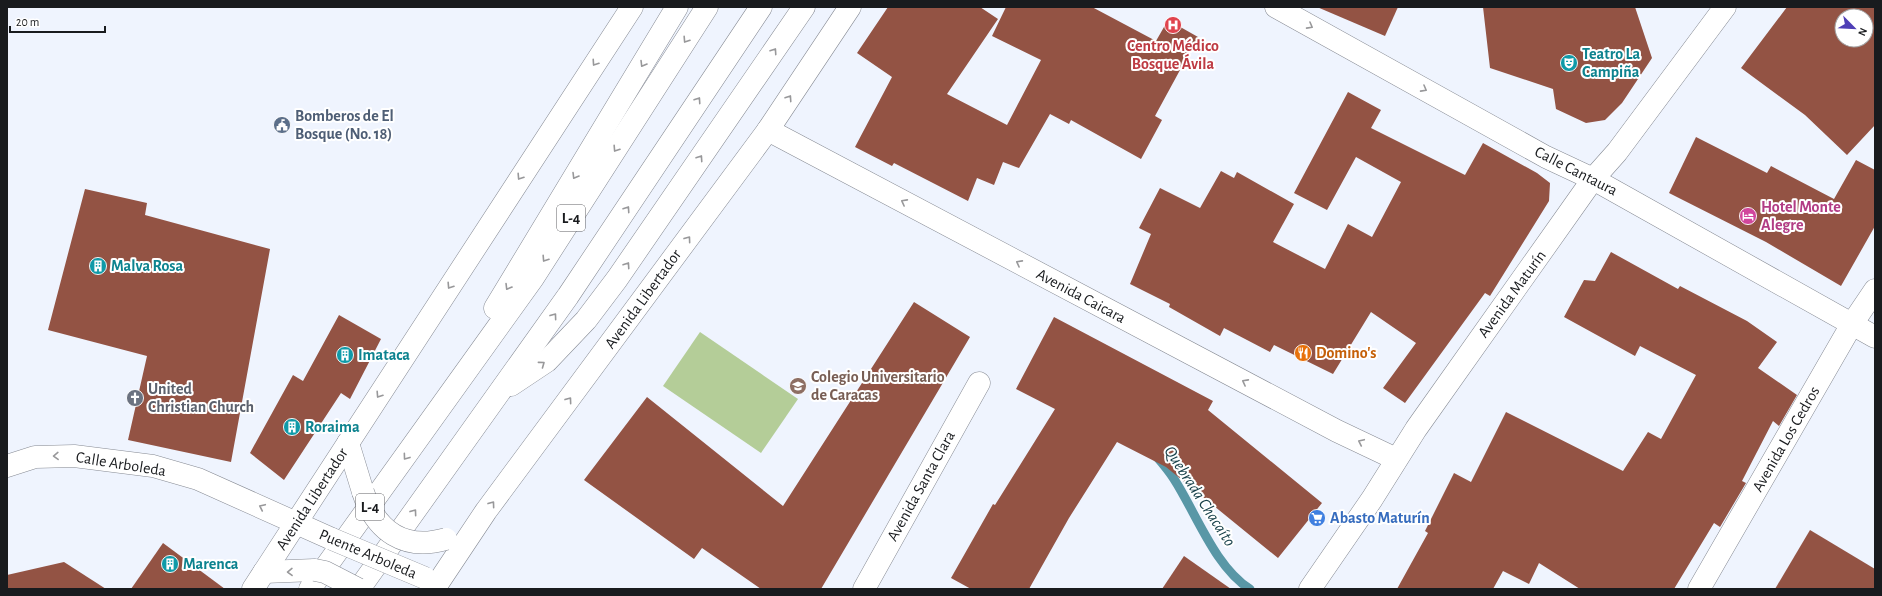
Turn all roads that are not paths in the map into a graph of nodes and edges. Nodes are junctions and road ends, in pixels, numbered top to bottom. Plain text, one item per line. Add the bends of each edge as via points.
1 (632, 7) edge
2 (678, 7) edge
3 (707, 7) edge
4 (761, 7) edge
5 (804, 7) edge
6 (850, 7) edge
7 (1276, 7) edge
8 (1725, 7) edge
9 (768, 130) junction
10 (1593, 179) junction
11 (1875, 290) edge
12 (1852, 324) junction
13 (1875, 337) edge
14 (979, 383) dead end
15 (499, 394) junction
16 (428, 425) junction
17 (348, 443) junction
18 (1396, 459) junction
19 (7, 466) edge
20 (297, 524) junction
21 (473, 531) junction
22 (312, 580) edge
23 (259, 581) edge
24 (437, 585) edge
25 (358, 589) edge
26 (864, 589) edge
27 (1310, 589) edge
28 (1699, 589) edge

1 -> 17 main road, Avenida Libertador / L-4
2 -> 16 main road, L-4 via 498,303
3 -> 16 main road, L-4 via 533,278
15 -> 4 main road, L-4 via 568,296
15 -> 5 main road, L-4 via 546,361 586,320 622,272
9 -> 6 main road, Avenida Libertador
7 -> 10 main road, Calle Cantaura via 1546,157
8 - 10 main road, Avenida Maturín
18 -> 9 main road, Avenida Caicara via 1337,431
21 -> 9 main road, Avenida Libertador
10 - 12 main road, Calle Cantaura
10 - 18 main road, Avenida Maturín
11 - 12 main road, Avenida Los Cedros
12 - 13 main road, Calle Cantaura
12 - 28 main road, Avenida Los Cedros
14 - 26 main road, Avenida Santa Clara
25 -> 15 main road, L-4
16 -> 22 main road, L-4
17 - 20 main road, Avenida Libertador / L-4
17 - 21 main road, L-4, bridge via 370,511 383,528 409,542 434,542
18 - 27 main road, Avenida Maturín via 1372,499
20 -> 19 main road, Calle Arboleda via 198,479 153,466 74,456 35,457
20 - 23 main road, Avenida Libertador / L-4
20 - 24 main road, Puente Arboleda, bridge
21 - 24 main road, Avenida Libertador
22 -> 23 main road, L-4
22 - 25 main road, L-4, bridge via 325,572

